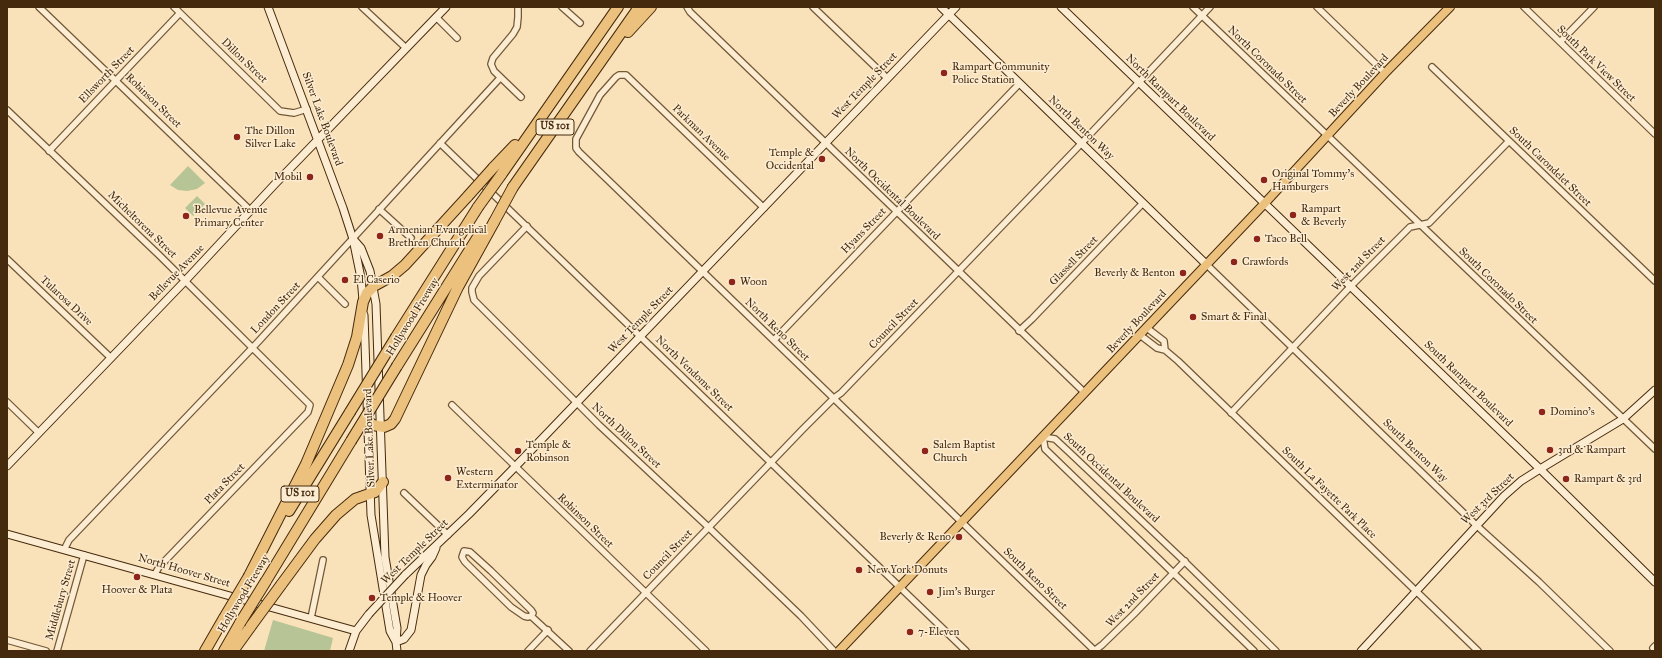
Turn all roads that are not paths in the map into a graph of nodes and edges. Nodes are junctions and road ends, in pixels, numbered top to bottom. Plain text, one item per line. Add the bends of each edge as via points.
1 (40, 7) edge
2 (174, 7) edge
3 (268, 7) edge
4 (362, 7) edge
5 (446, 7) edge
6 (518, 7) edge
7 (562, 7) edge
8 (618, 7) edge
9 (639, 7) edge
10 (651, 7) edge
11 (687, 7) edge
12 (813, 7) edge
13 (941, 7) edge
14 (956, 7) edge
15 (1061, 7) edge
16 (1193, 7) edge
17 (1210, 7) edge
18 (1317, 7) edge
19 (1450, 7) edge
20 (1524, 7) edge
21 (1594, 7) edge
22 (180, 13) junction
23 (949, 15) junction
24 (1202, 16) junction
25 (436, 17) junction
26 (580, 23) dead end
27 (457, 38) dead end
28 (1560, 42) junction
29 (406, 48) junction
30 (597, 67) junction
31 (1432, 67) dead end
32 (1386, 73) junction
33 (623, 75) joint
34 (500, 78) junction
35 (887, 78) junction
36 (116, 79) junction
37 (1138, 82) junction
38 (1020, 84) junction
39 (521, 97) dead end
40 (307, 109) junction
41 (7, 110) edge
42 (1655, 134) edge
43 (1327, 136) junction
44 (318, 141) junction
45 (1509, 141) junction
46 (440, 143) junction
47 (1082, 143) junction
48 (825, 144) junction
49 (49, 151) junction
50 (497, 172) junction
51 (1143, 203) junction
52 (1264, 204) junction
53 (764, 208) junction
54 (379, 209) junction
55 (251, 211) junction
56 (896, 212) junction
57 (492, 220) junction
58 (1420, 225) junction
59 (527, 226) junction
60 (411, 238) dead end
61 (353, 239) junction
62 (7, 259) edge
63 (1206, 264) junction
64 (703, 272) junction
65 (958, 272) junction
66 (318, 277) junction
67 (185, 281) junction
68 (1655, 281) edge
69 (374, 286) junction
70 (1350, 287) junction
71 (363, 302) junction
72 (346, 304) dead end
73 (1147, 328) junction
74 (1019, 330) junction
75 (1140, 335) junction
76 (640, 336) junction
77 (774, 340) junction
78 (253, 348) junction
79 (1293, 348) junction
80 (1165, 350) junction
81 (111, 358) junction
82 (1655, 390) edge
83 (1084, 393) junction
84 (834, 398) junction
85 (7, 402) edge
86 (577, 402) junction
87 (452, 404) dead end
88 (310, 407) joint
89 (1231, 413) junction
90 (1623, 419) junction
91 (367, 420) junction
92 (381, 428) junction
93 (39, 433) junction
94 (1043, 437) junction
95 (1655, 449) edge
96 (771, 463) junction
97 (7, 466) edge
98 (515, 467) junction
99 (1540, 468) junction
100 (383, 482) junction
101 (404, 493) dead end
102 (369, 495) junction
103 (962, 521) junction
104 (1476, 525) junction
105 (709, 528) junction
106 (7, 534) edge
107 (448, 535) junction
108 (437, 545) junction
109 (64, 550) junction
110 (84, 555) junction
111 (323, 560) dead end
112 (1185, 561) junction
113 (1173, 572) junction
114 (155, 574) junction
115 (249, 576) junction
116 (1654, 580) edge
117 (899, 587) junction
118 (1416, 592) junction
119 (646, 593) junction
120 (531, 616) junction
121 (311, 618) junction
122 (548, 630) junction
123 (356, 631) junction
124 (7, 640) edge
125 (396, 642) junction
126 (46, 651) edge
127 (57, 651) edge
128 (205, 651) edge
129 (224, 651) edge
130 (233, 651) edge
131 (349, 651) edge
132 (397, 651) edge
133 (528, 651) edge
134 (570, 651) edge
135 (590, 651) edge
136 (706, 651) edge
137 (839, 651) edge
138 (966, 651) edge
139 (1094, 651) edge
140 (1254, 651) edge
141 (1276, 651) edge
142 (1361, 651) edge
143 (1478, 651) edge
144 (1610, 651) edge

1 - 36 street, Robinson Street
2 - 22 street, Dillon Street
3 - 40 main road, Silver Lake Boulevard
4 - 29 street
5 - 25 main road, Bellevue Avenue
6 - 34 street via 516,28 491,64
7 - 26 street
8 - 50 highway, Hollywood Freeway / US 101 via 536,124
9 - 30 highway, Hollywood Freeway / US 101
10 - 30 highway
11 - 48 street, North Occidental Boulevard
12 - 35 street
13 - 23 main road, North Benton Way
14 - 23 main road, West Temple Street
15 - 37 main road, North Rampart Boulevard
16 - 24 street, North Coronado Street
17 - 24 street, Council Street
18 - 32 street
19 - 32 main road, Beverly Boulevard
20 - 28 street, South Park View Street
21 - 28 street
22 - 36 street, Ellsworth Street
22 - 40 street, Dillon Street via 280,111 294,113
23 - 35 main road, West Temple Street
23 - 38 main road, North Benton Way
24 - 37 street, Council Street
24 - 43 street, North Coronado Street
25 - 27 street
25 - 29 main road, Bellevue Avenue
28 - 42 street, South Park View Street
29 - 44 main road, Bellevue Avenue
30 - 57 highway, Hollywood Freeway / US 101, bridge
31 - 45 street, South Carondelet Street
32 - 43 main road, Beverly Boulevard
33 - 53 street, Parkman Avenue
33 - 64 street, North Reno Street via 616,77 597,100 576,139 576,148
34 - 39 street
34 - 46 street, London Street
35 - 48 main road, West Temple Street
36 - 49 street, Ellsworth Street
36 - 55 street, Robinson Street
37 - 47 street, Council Street
37 - 52 main road, North Rampart Boulevard
38 - 47 main road, North Benton Way
38 - 56 street, Hyans Street
40 - 44 main road, Silver Lake Boulevard
41 - 49 street, Micheltorena Street
43 - 52 main road, Beverly Boulevard
43 - 58 street, South Coronado Street
44 - 55 main road, Bellevue Avenue
44 - 61 main road, Silver Lake Boulevard
45 - 58 street, West 2nd Street via 1429,223
45 - 68 street, South Carondelet Street
46 - 54 street, London Street
46 - 59 street, North Vendome Street
47 - 51 main road, North Benton Way
47 - 65 street, Council Street
48 - 53 main road, West Temple Street
48 - 56 street, North Occidental Boulevard
49 - 67 street, Micheltorena Street
50 - 69 highway, bridge via 468,196 405,265
50 - 115 highway, Hollywood Freeway / US 101, bridge via 478,207
51 - 63 main road, North Benton Way
51 - 74 street, Glassell Street
52 - 63 main road, Beverly Boulevard
52 - 70 main road, South Rampart Boulevard
53 - 64 main road, West Temple Street
54 - 60 street
54 - 61 street, London Street
55 - 67 main road, Bellevue Avenue
56 - 65 street, North Occidental Boulevard
56 - 77 street, Hyans Street
57 - 92 highway via 455,292 399,413 391,424
57 - 129 highway, Hollywood Freeway / US 101, bridge via 397,366
58 - 70 street, West 2nd Street via 1410,227
58 - 90 street, South Coronado Street
59 - 76 street, North Vendome Street
59 - 86 street, North Dillon Street via 479,276 472,288 472,296 477,304
61 - 66 street, London Street
61 - 69 main road, Silver Lake Boulevard via 361,248
61 - 71 main road, Silver Lake Boulevard
62 - 81 street, Tularosa Drive
63 - 73 main road, Beverly Boulevard
63 - 79 street, South Benton Way
64 - 76 main road, West Temple Street
64 - 77 street, North Reno Street
65 - 74 street, North Occidental Boulevard
65 - 84 street, Council Street
66 - 72 street
66 - 78 street, London Street
67 - 78 street, Micheltorena Street
67 - 81 main road, Bellevue Avenue
69 - 71 highway
69 - 92 main road, Silver Lake Boulevard
70 - 79 street, West 2nd Street
70 - 99 main road, South Rampart Boulevard
71 - 91 main road, Silver Lake Boulevard
71 - 115 highway via 355,346 346,372 306,464
73 - 75 main road, Beverly Boulevard
73 - 80 street, South La Fayette Park Place via 1164,341
74 - 83 street, North Occidental Boulevard
75 - 80 street, South La Fayette Park Place via 1157,348
75 - 83 main road, Beverly Boulevard
76 - 86 main road, West Temple Street
76 - 96 street, North Vendome Street
77 - 84 street, North Reno Street
78 - 88 street, Micheltorena Street via 309,402
78 - 109 street, London Street via 69,540
79 - 89 street, West 2nd Street
79 - 104 street, South Benton Way
80 - 89 street, South La Fayette Park Place
81 - 93 main road, Bellevue Avenue
82 - 90 main road, West 3rd Street
83 - 94 main road, Beverly Boulevard
84 - 96 street, Council Street
84 - 103 street, North Reno Street
85 - 93 street
86 - 98 main road, West Temple Street
86 - 105 street, North Dillon Street
87 - 98 street, Robinson Street
88 - 114 street, Plata Street
89 - 118 street, South La Fayette Park Place
90 - 95 street, South Coronado Street
90 - 99 main road, West 3rd Street
91 - 92 highway
91 - 102 main road, Silver Lake Boulevard
92 - 100 main road, Silver Lake Boulevard
93 - 97 main road, Bellevue Avenue
94 - 103 main road, Beverly Boulevard
94 - 112 street, South Occidental Boulevard via 1055,439
94 - 113 street via 1045,449
96 - 105 street, Council Street
96 - 117 street, North Vendome Street
98 - 107 main road, West Temple Street
98 - 119 street, Robinson Street
99 - 104 main road, West 3rd Street via 1521,481
99 - 116 main road, South Rampart Boulevard
100 - 102 highway
100 - 125 main road, Silver Lake Boulevard via 385,557 397,628
101 - 107 street
102 - 125 main road, Silver Lake Boulevard via 373,537 390,631
102 - 130 highway, bridge via 355,499 336,514
103 - 117 main road, Beverly Boulevard
103 - 139 street, South Reno Street
104 - 118 main road, West 3rd Street
104 - 144 street, South Benton Way
105 - 119 street, Council Street
105 - 137 street, North Dillon Street
106 - 109 main road, North Hoover Street
107 - 108 main road, West Temple Street
108 - 123 main road, West Temple Street, bridge via 405,575
108 - 125 main road via 421,574 411,630 404,640
109 - 110 main road, North Hoover Street
110 - 114 main road, North Hoover Street
110 - 127 street, Middlebury Street
111 - 121 street
112 - 113 street, West 2nd Street
112 - 141 street, South Occidental Boulevard
113 - 139 street, West 2nd Street via 1134,614
113 - 140 street
114 - 121 main road, North Hoover Street
115 - 128 highway, Hollywood Freeway / US 101, bridge
117 - 137 main road, Beverly Boulevard
117 - 138 street, North Vendome Street
118 - 142 main road, West 3rd Street
118 - 143 street, South La Fayette Park Place
119 - 135 street, Council Street
119 - 136 street, Robinson Street
120 - 120 street via 531,610 491,571 470,552 464,551 464,562 515,610 524,616
120 - 122 street
121 - 123 main road, North Hoover Street
122 - 133 street
122 - 134 street
123 - 131 main road, West Temple Street
124 - 126 street
125 - 132 main road, Silver Lake Boulevard

